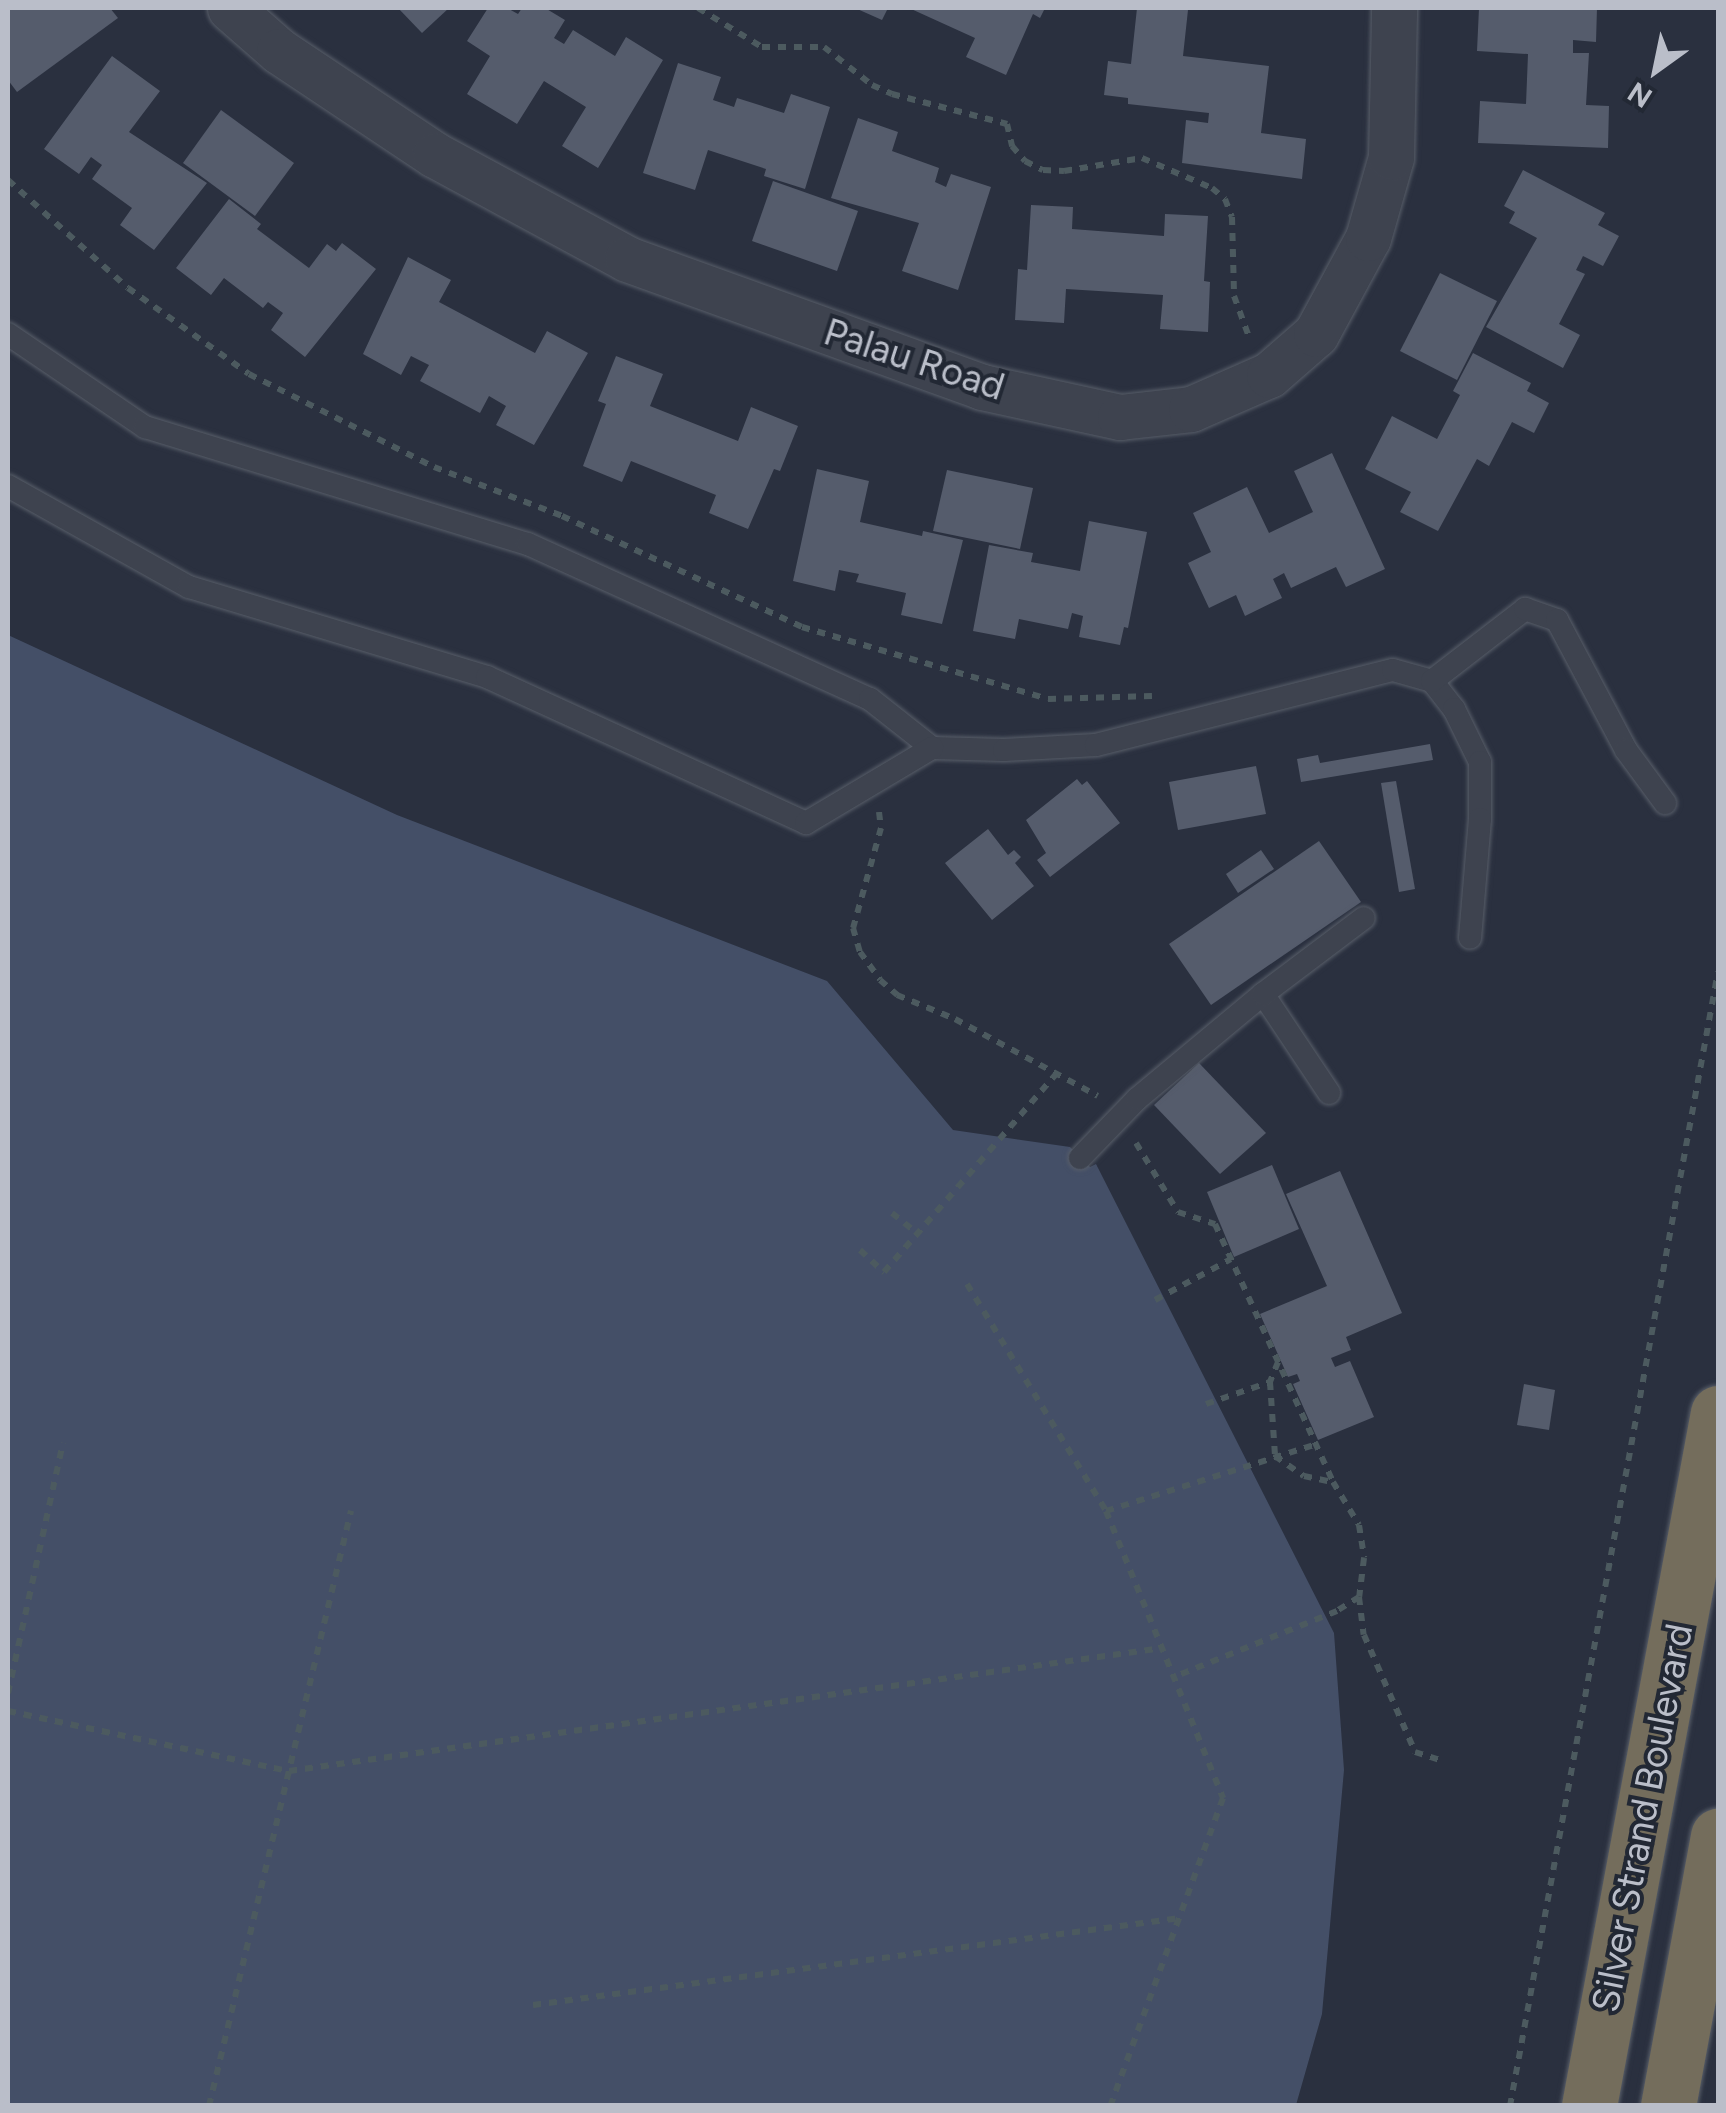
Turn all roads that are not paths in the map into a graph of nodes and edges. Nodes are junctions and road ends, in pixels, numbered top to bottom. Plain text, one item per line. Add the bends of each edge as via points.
1 (230, 8) edge
2 (1394, 8) edge
3 (8, 334) edge
4 (8, 486) edge
5 (1432, 681) junction
6 (932, 748) junction
7 (1665, 803) dead end
8 (1364, 918) dead end
9 (1470, 938) dead end
10 (1263, 994) junction
11 (1329, 1092) dead end
12 (1080, 1158) dead end
13 (1718, 1413) edge
14 (1718, 1836) edge
15 (1589, 2106) edge
16 (1668, 2106) edge

1 - 2 street, Palau Road via 279,51 435,155 627,259 982,387 1120,417 1191,409 1269,375 1316,334 1368,238 1391,157
3 - 6 lane via 145,427 528,544 870,698
4 - 6 lane via 189,587 487,677 806,823
5 - 6 lane via 1393,670 1096,745
5 - 7 lane via 1525,609 1557,620 1626,750
5 - 9 lane via 1480,762
8 - 10 lane
10 - 11 lane
10 - 12 lane via 1137,1099
13 - 15 highway, Silver Strand Boulevard
14 - 16 highway, Silver Strand Boulevard

